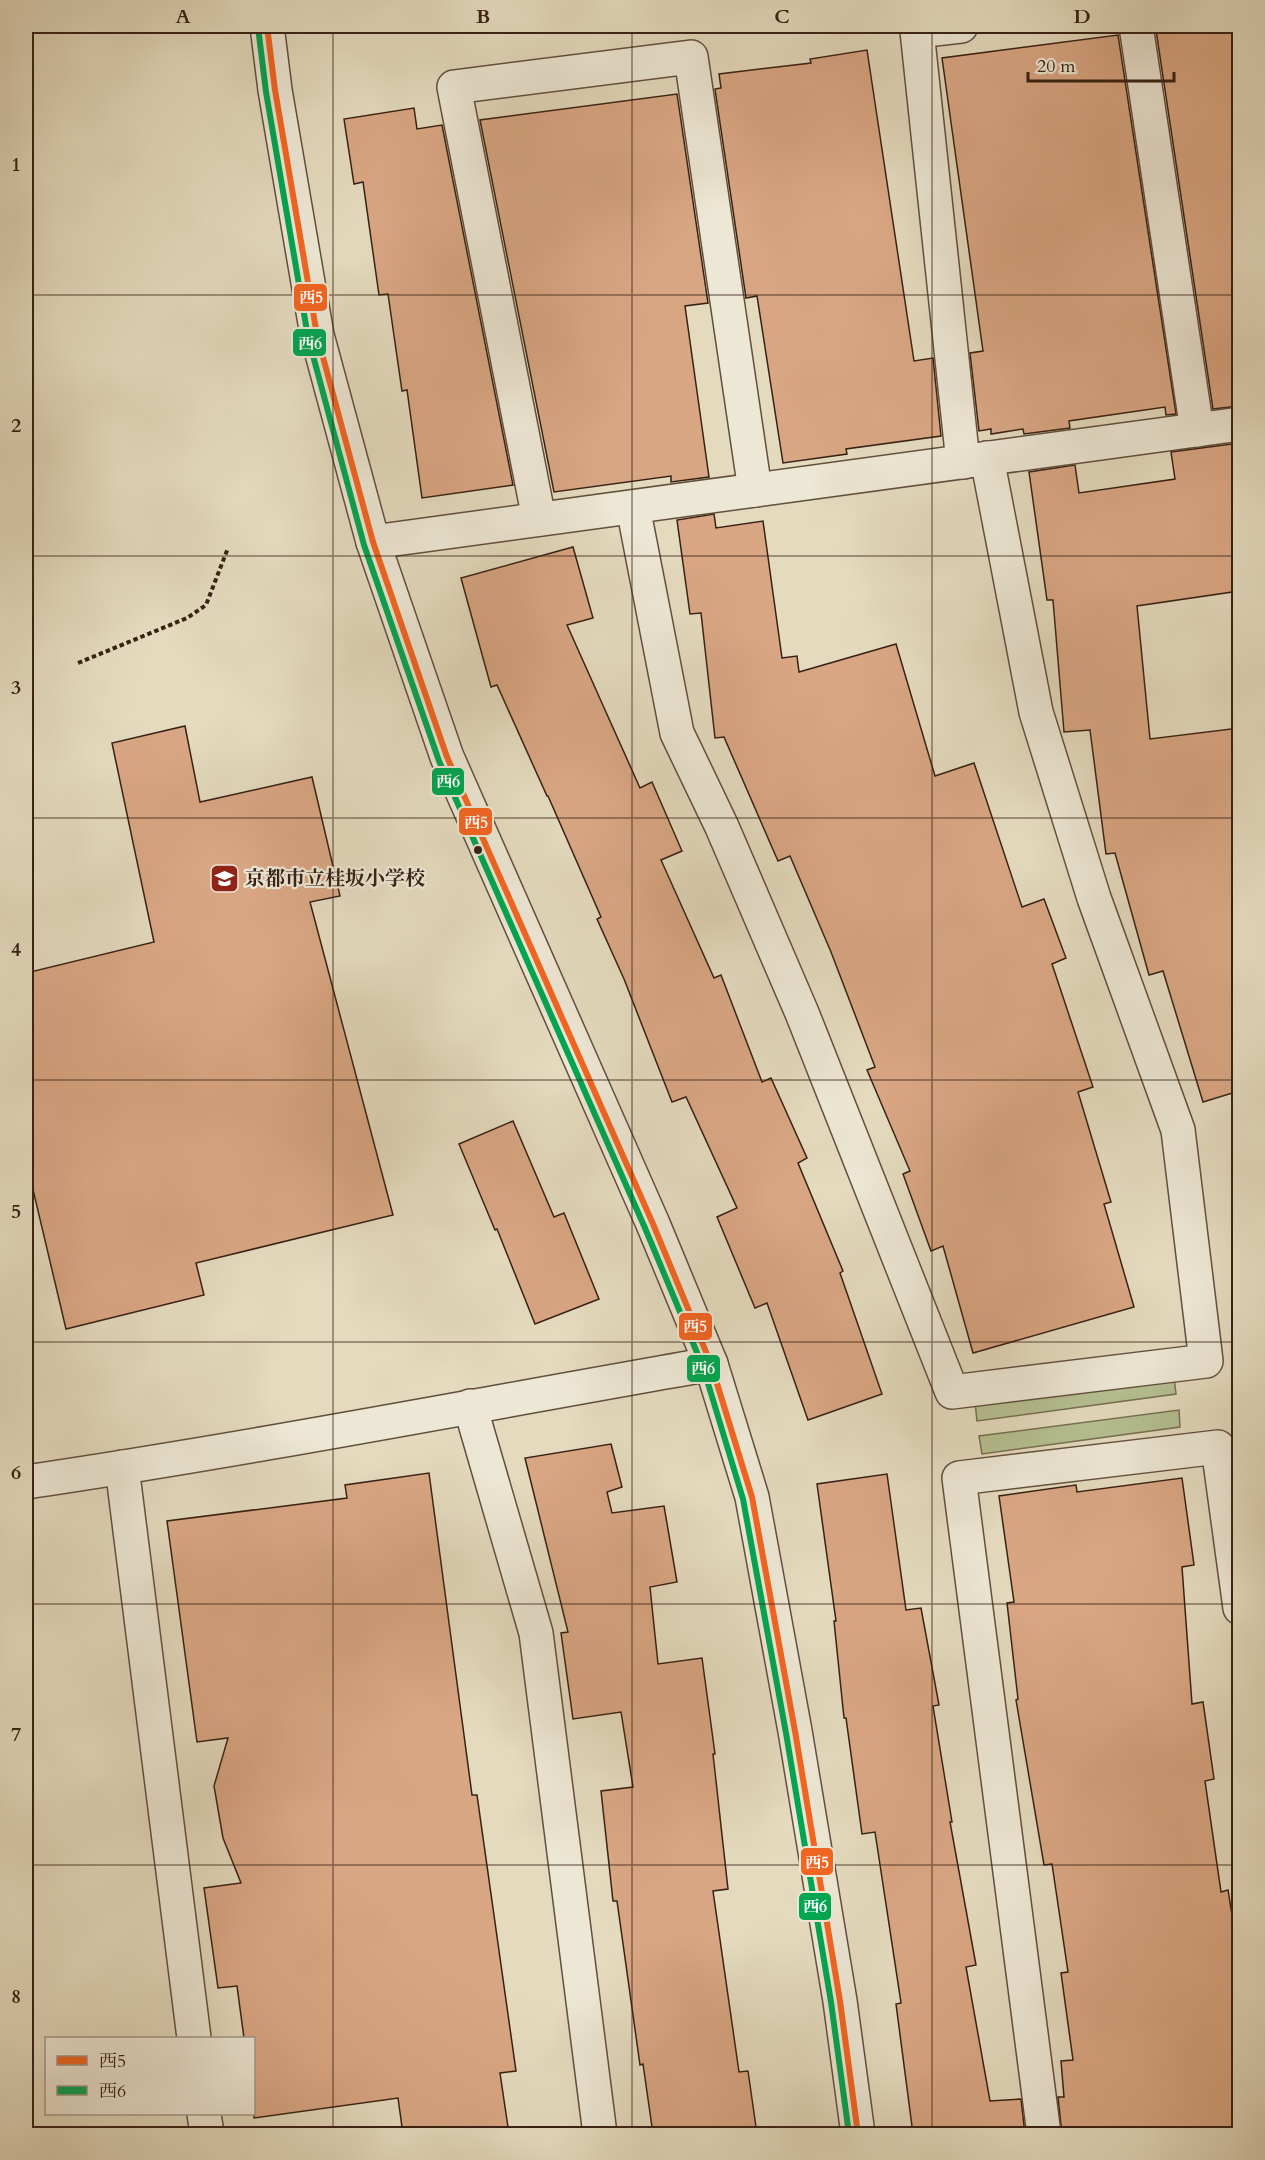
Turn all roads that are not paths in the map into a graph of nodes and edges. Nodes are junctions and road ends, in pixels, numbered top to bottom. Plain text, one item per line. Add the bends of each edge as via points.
1 (267, 26) edge
2 (961, 26) edge
3 (1136, 26) edge
4 (1239, 424) edge
5 (1197, 430) junction
6 (975, 460) junction
7 (755, 490) junction
8 (633, 507) junction
9 (538, 519) junction
10 (373, 542) junction
11 (711, 1364) junction
12 (470, 1406) junction
13 (122, 1467) junction
14 (26, 1482) edge
15 (1239, 1608) edge
16 (194, 2037) edge
17 (204, 2115) edge
18 (207, 2134) edge
19 (600, 2134) edge
20 (858, 2134) edge
21 (1044, 2134) edge

1 - 10 street via 317,335
2 - 6 street via 917,31
3 - 5 street
4 - 5 street
5 - 6 street
6 - 7 street
6 - 8 street via 1036,712 1094,898 1178,1130 1206,1360 952,1392 802,1013 678,733
7 - 8 street
7 - 9 street via 691,57 454,87
8 - 9 street
9 - 10 street
10 - 11 street via 447,757
11 - 12 street
11 - 20 street via 752,1497 840,2001
12 - 13 street
12 - 19 street via 536,1633
13 - 14 street
13 - 16 street
15 - 21 street via 1218,1447 959,1478
17 - 18 street

